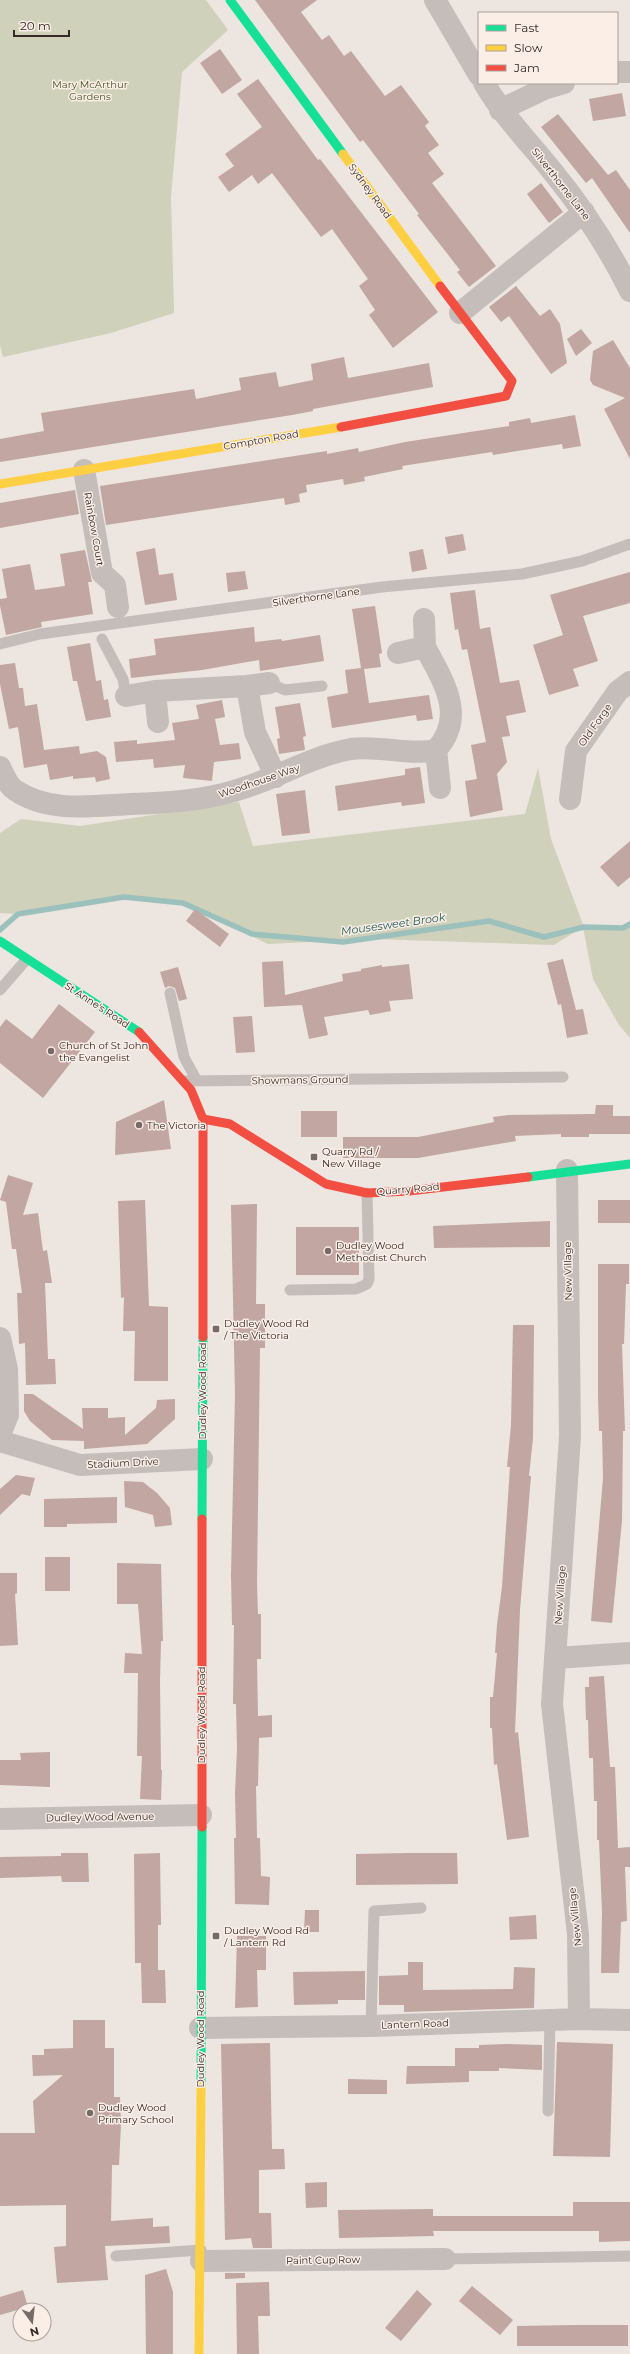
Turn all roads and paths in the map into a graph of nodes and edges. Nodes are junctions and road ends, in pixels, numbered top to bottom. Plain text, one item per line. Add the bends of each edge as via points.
1 (230, 0) edge
2 (435, 0) edge
3 (478, 72) edge
4 (618, 72) edge
5 (630, 72) edge
6 (485, 84) edge
7 (561, 84) edge
8 (500, 110) junction
9 (584, 212) junction
10 (630, 291) edge
11 (460, 313) junction
12 (512, 381) joint
13 (84, 470) junction
14 (0, 484) edge
15 (630, 544) edge
16 (118, 607) dead end
17 (424, 619) dead end
18 (102, 639) dead end
19 (0, 644) edge
20 (425, 648) junction
21 (398, 653) dead end
22 (269, 682) joint
23 (630, 682) edge
24 (247, 686) junction
25 (322, 686) dead end
26 (155, 691) junction
27 (126, 696) joint
28 (158, 722) dead end
29 (436, 750) junction
30 (0, 767) edge
31 (276, 777) junction
32 (440, 788) dead end
33 (570, 799) dead end
34 (0, 941) edge
35 (26, 960) junction
36 (0, 990) edge
37 (170, 993) dead end
38 (563, 1077) dead end
39 (184, 1081) junction
40 (197, 1081) junction
41 (202, 1119) junction
42 (630, 1164) edge
43 (567, 1170) junction
44 (367, 1193) junction
45 (290, 1290) dead end
46 (0, 1338) edge
47 (0, 1435) edge
48 (0, 1441) edge
49 (202, 1459) junction
50 (630, 1653) edge
51 (556, 1658) junction
52 (201, 1815) junction
53 (0, 1819) edge
54 (421, 1908) dead end
55 (579, 2018) junction
56 (550, 2020) junction
57 (630, 2020) edge
58 (371, 2026) junction
59 (200, 2028) junction
60 (548, 2111) dead end
61 (116, 2256) dead end
62 (201, 2256) junction
63 (630, 2256) edge
64 (445, 2259) joint
65 (199, 2354) edge

1 - 11 street, Sydney Road
2 - 3 street
4 - 5 street
6 - 8 street, Silverthorne Lane
7 - 8 street
8 - 9 street, Silverthorne Lane
9 - 10 street, Silverthorne Lane
9 - 11 street
11 - 12 street, Sydney Road
12 - 13 street, Compton Road via 506,396
13 - 14 street, Compton Road
13 - 16 street, Rainbow Court via 102,574 116,586
15 - 19 lane, Silverthorne Lane via 582,561 522,574 382,587 40,634
17 - 20 street
18 - 27 lane via 123,680
20 - 21 street
20 - 29 street via 450,698 449,730
22 - 24 street
22 - 25 lane via 285,690
23 - 33 street, Old Forge via 618,691 576,751
24 - 26 street
24 - 31 street via 255,732
26 - 27 street
26 - 28 street
29 - 31 street, Woodhouse Way via 428,752 389,748 352,749 324,756
29 - 32 street
30 - 31 street, Woodhouse Way via 13,789 26,797 41,803 78,807 181,802 235,791
34 - 35 street, St Anne's Road
35 - 36 lane
35 - 39 street, St Anne's Road via 140,1033
37 - 40 lane via 184,1057
38 - 40 lane, Showmans Ground
39 - 40 lane, Showmans Ground
39 - 41 street, Dudley Wood Road via 191,1090
41 - 44 street, Quarry Road via 230,1124 326,1184
41 - 49 street, Dudley Wood Road
42 - 43 street, Quarry Road
43 - 44 street, Quarry Road via 409,1191
43 - 51 street, New Village via 570,1436
44 - 45 lane via 367,1284 356,1289
46 - 47 street via 7,1369 8,1416
48 - 49 street, Stadium Drive via 80,1465
49 - 52 street, Dudley Wood Road
50 - 51 street
51 - 55 street, New Village via 552,1704 578,1934
52 - 53 street, Dudley Wood Avenue
52 - 59 street, Dudley Wood Road
54 - 58 lane via 374,1911
55 - 56 street, Lantern Road
55 - 57 street, Lantern Road
56 - 58 street, Lantern Road
56 - 60 lane
58 - 59 street, Lantern Road
59 - 62 street, Dudley Wood Road
61 - 62 lane
62 - 64 street, Paint Cup Row
62 - 65 street, Dudley Wood Road
63 - 64 lane

